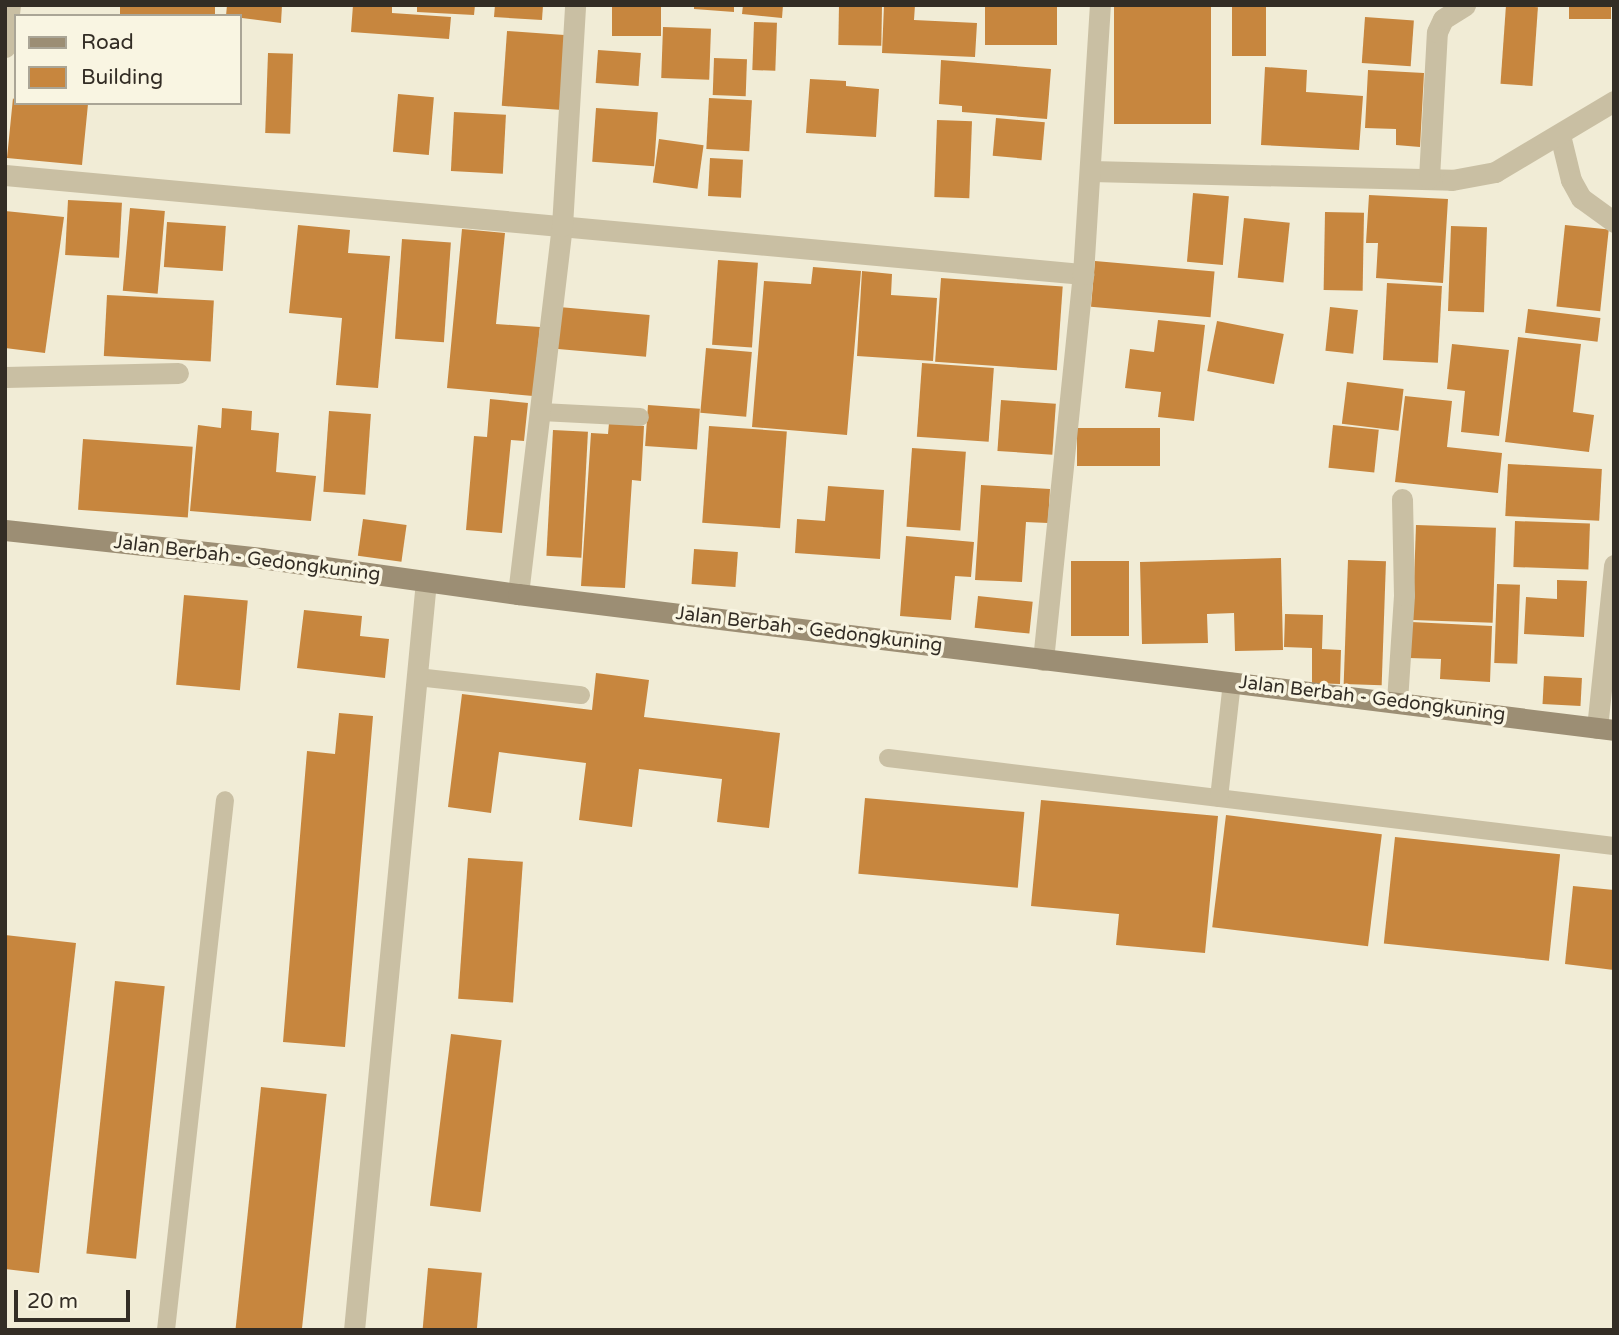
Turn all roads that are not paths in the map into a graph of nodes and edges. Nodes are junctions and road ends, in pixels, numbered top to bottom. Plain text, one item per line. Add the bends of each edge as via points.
1 (10, 5) edge
2 (575, 5) edge
3 (1100, 5) edge
4 (1465, 5) edge
5 (5, 47) edge
6 (1614, 101) edge
7 (1560, 135) junction
8 (1091, 171) junction
9 (5, 175) edge
10 (1429, 178) junction
11 (1614, 222) edge
12 (562, 226) junction
13 (1083, 274) junction
14 (178, 373) dead end
15 (5, 377) edge
16 (541, 412) junction
17 (640, 417) dead end
18 (1402, 499) dead end
19 (5, 530) edge
20 (1614, 565) edge
21 (426, 582) junction
22 (518, 594) junction
23 (1043, 660) junction
24 (417, 677) junction
25 (1232, 682) junction
26 (581, 695) dead end
27 (1397, 701) junction
28 (1606, 729) edge
29 (888, 758) dead end
30 (1219, 798) junction
31 (225, 800) dead end
32 (1614, 846) edge
33 (166, 1330) edge
34 (354, 1330) edge

1 - 5 street
2 - 12 street
3 - 8 street
4 - 10 street via 1443,19 1437,33
6 - 7 street
7 - 10 street via 1495,172 1452,180
7 - 11 street via 1581,198
8 - 10 street
8 - 13 street
9 - 12 street
12 - 13 street
12 - 16 street
13 - 23 street
14 - 15 street
16 - 17 lane
16 - 22 street
18 - 27 street via 1404,594
19 - 21 main road, Jalan Berbah - Gedongkuning via 261,558
20 - 28 street
21 - 22 main road, Jalan Berbah - Gedongkuning
21 - 24 street
22 - 23 main road, Jalan Berbah - Gedongkuning
23 - 25 main road, Jalan Berbah - Gedongkuning
24 - 26 lane
24 - 34 street
25 - 27 main road, Jalan Berbah - Gedongkuning
25 - 30 lane
27 - 28 main road, Jalan Berbah - Gedongkuning
29 - 30 lane
30 - 32 lane
31 - 33 lane

